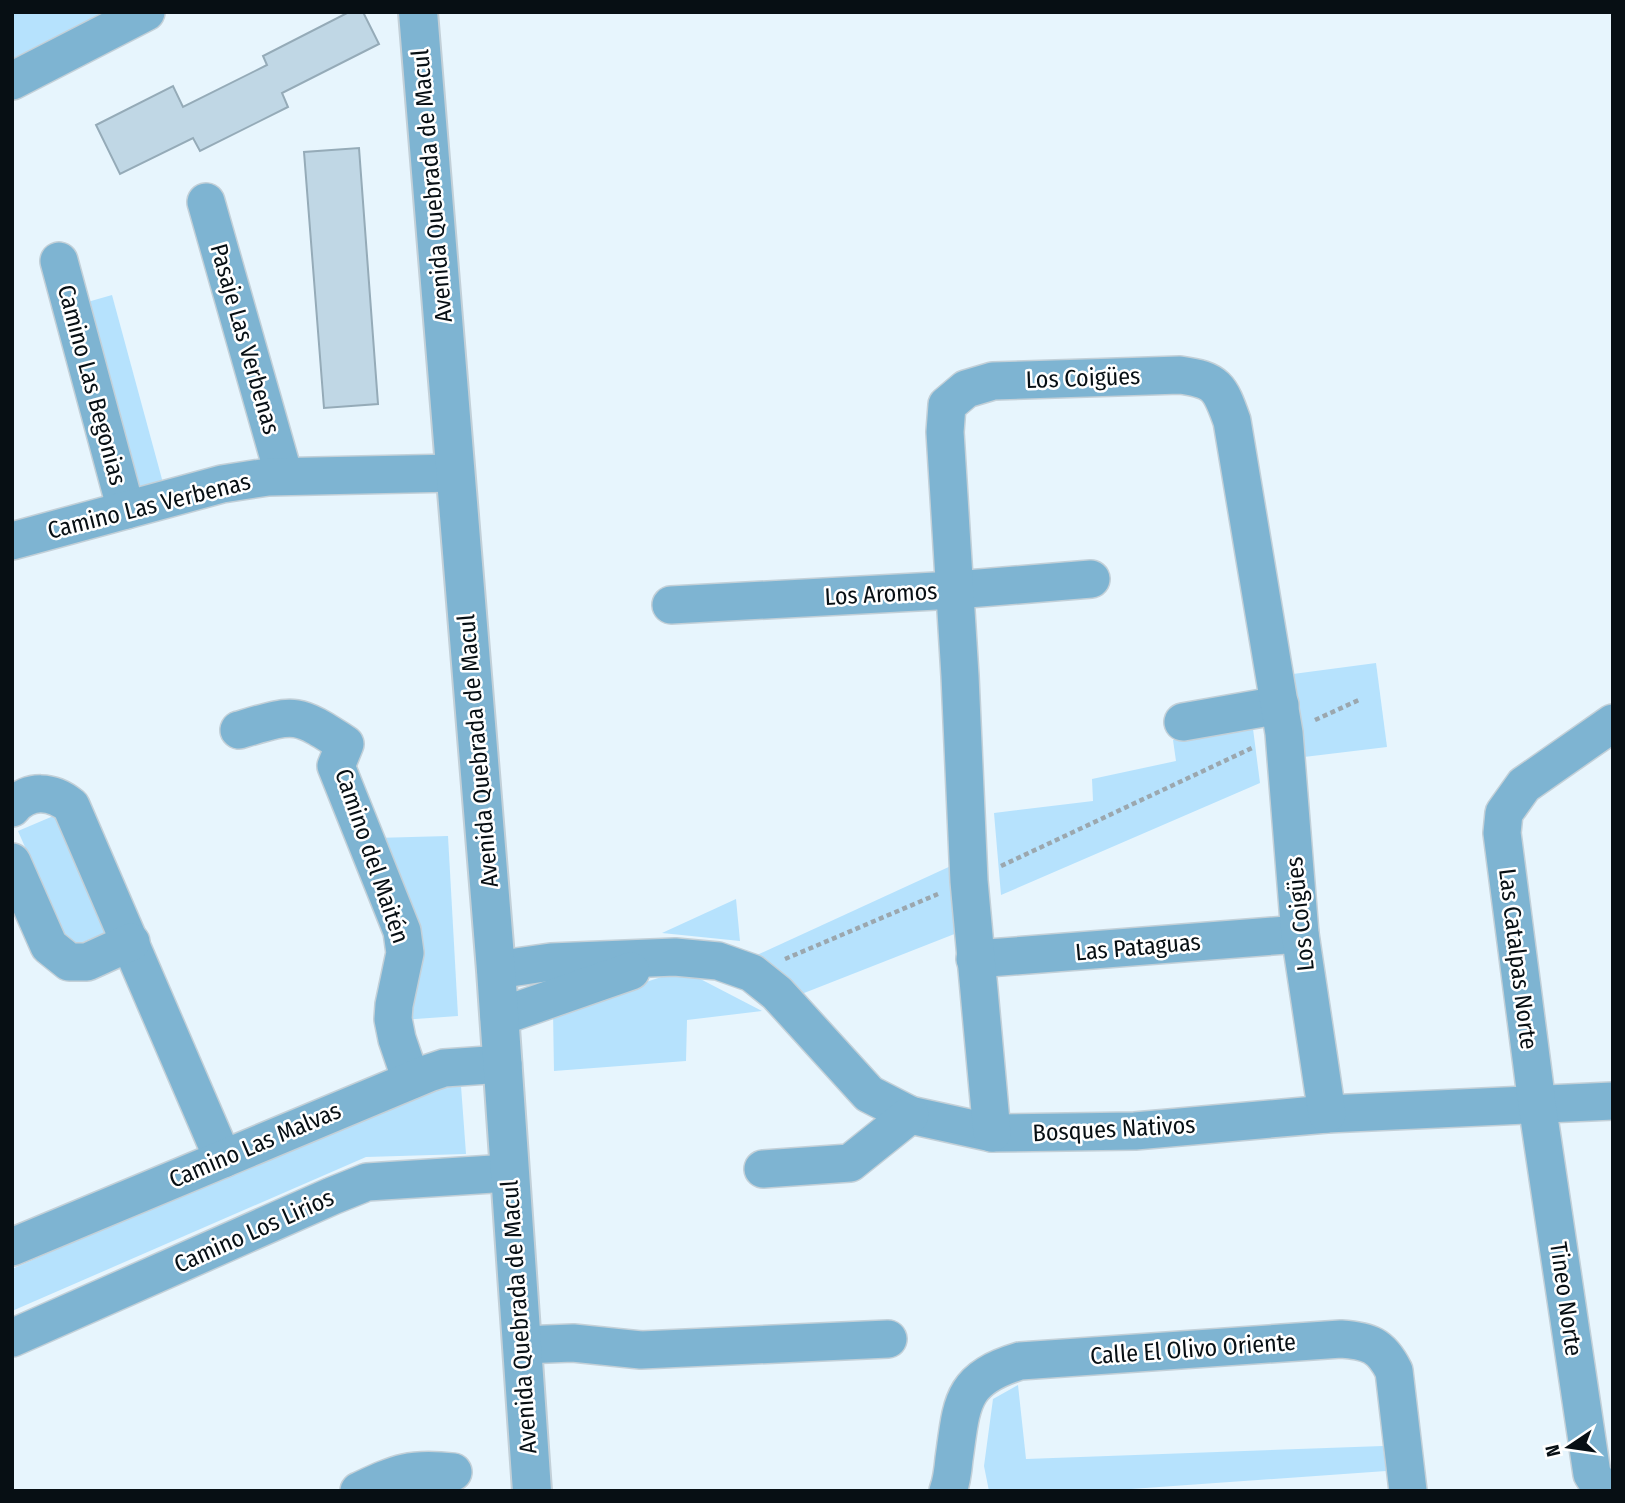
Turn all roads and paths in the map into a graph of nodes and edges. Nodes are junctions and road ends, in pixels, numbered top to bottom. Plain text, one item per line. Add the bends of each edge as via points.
1 (146, 12) edge
2 (418, 12) edge
3 (12, 81) edge
4 (206, 202) dead end
5 (59, 261) dead end
6 (455, 473) junction
7 (284, 476) junction
8 (126, 510) junction
9 (12, 541) edge
10 (1091, 579) dead end
11 (955, 590) junction
12 (671, 605) dead end
13 (1361, 699) dead end
14 (1282, 719) junction
15 (1182, 722) dead end
16 (1613, 723) edge
17 (239, 730) dead end
18 (12, 808) edge
19 (12, 862) edge
20 (969, 881) junction
21 (1300, 934) junction
22 (131, 942) junction
23 (675, 957) junction
24 (975, 959) junction
25 (496, 970) junction
26 (752, 972) junction
27 (499, 1017) junction
28 (503, 1064) junction
29 (411, 1080) junction
30 (1613, 1101) edge
31 (1537, 1104) junction
32 (1327, 1114) junction
33 (909, 1115) junction
34 (992, 1133) junction
35 (223, 1159) junction
36 (763, 1169) dead end
37 (509, 1173) junction
38 (12, 1247) edge
39 (12, 1338) edge
40 (888, 1339) dead end
41 (522, 1345) junction
42 (453, 1472) dead end
43 (359, 1491) edge
44 (531, 1491) edge
45 (948, 1491) edge
46 (1408, 1491) edge
47 (1604, 1491) edge

1 - 3 street
2 - 6 street, Avenida Quebrada de Macul
4 - 7 street, Pasaje Las Verbenas
5 - 8 street, Camino Las Begonias
6 - 7 street, Camino Las Verbenas
6 - 25 street, Avenida Quebrada de Macul
7 - 8 street, Camino Las Verbenas via 222,484
8 - 9 street, Camino Las Verbenas
10 - 11 street, Los Aromos
11 - 12 street, Los Aromos
11 - 14 street, Los Coigües via 947,405 966,389 993,381 1204,378 1223,394 1233,421
11 - 20 street, Los Coigües
13 - 14 path
14 - 15 street
14 - 20 path
14 - 21 street, Los Coigües
16 - 31 street, Las Catalpas Norte via 1524,785 1504,813 1502,833
17 - 29 street, Camino del Maitén via 285,717 298,718 345,744 336,766 402,931 404,953 393,1019
18 - 22 street via 39,793 62,798 71,806
19 - 22 street via 49,946 69,962 86,962
20 - 24 street, Los Coigües
20 - 26 path
21 - 24 street, Las Pataguas
21 - 32 street, Los Coigües
22 - 35 street
23 - 25 street, Bosques Nativos via 551,962
23 - 26 street, Bosques Nativos via 718,961
23 - 27 street, Bosques Nativos
24 - 34 street, Los Coigües
25 - 27 street, Avenida Quebrada de Macul
26 - 33 street, Bosques Nativos via 777,993 869,1094
27 - 28 street, Avenida Quebrada de Macul
28 - 29 street, Camino Las Malvas via 444,1069
28 - 37 street, Avenida Quebrada de Macul
29 - 35 street, Camino Las Malvas
30 - 31 street, Bosques Nativos
31 - 32 street, Bosques Nativos
31 - 47 street, Tineo Norte via 1592,1474
32 - 34 street, Bosques Nativos via 1135,1131
33 - 34 street, Bosques Nativos
33 - 36 street via 850,1163
35 - 38 street, Camino Las Malvas
37 - 39 street, Camino Los Lirios via 367,1182
37 - 41 street, Avenida Quebrada de Macul
40 - 41 street via 641,1350 573,1343
41 - 44 street, Avenida Quebrada de Macul
42 - 43 street via 421,1469 393,1475
45 - 46 street, Calle El Olivo Oriente via 968,1392 998,1368 1020,1361 1341,1339 1374,1346 1394,1371

